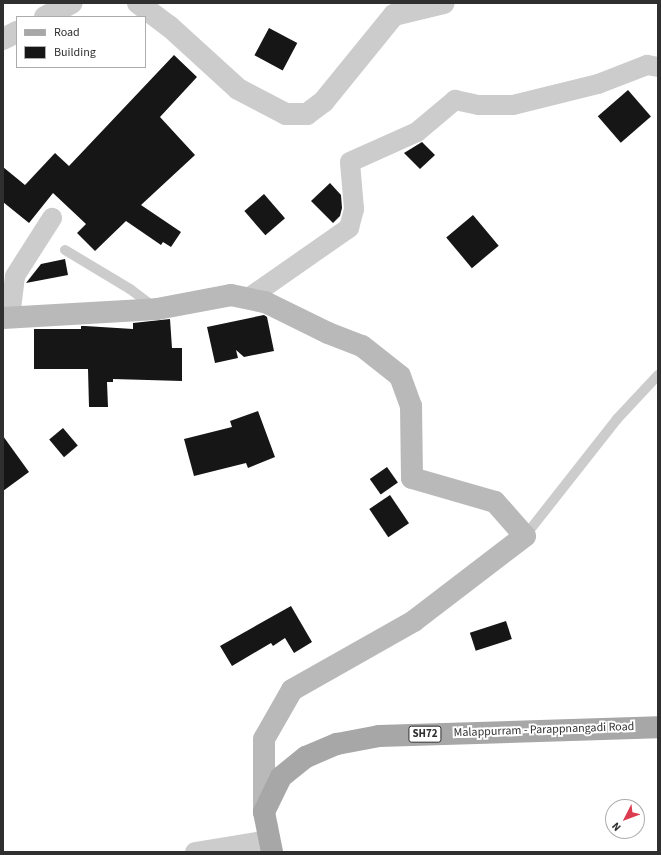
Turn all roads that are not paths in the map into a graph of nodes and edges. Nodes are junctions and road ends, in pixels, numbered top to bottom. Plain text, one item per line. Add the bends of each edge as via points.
1 (71, 3) edge
2 (138, 3) edge
3 (444, 3) edge
4 (48, 16) edge
5 (16, 32) edge
6 (3, 39) edge
7 (658, 66) edge
8 (52, 218) dead end
9 (65, 250) dead end
10 (250, 297) junction
11 (157, 309) junction
12 (7, 318) edge
13 (658, 375) edge
14 (525, 536) junction
15 (658, 727) edge
16 (264, 812) junction
17 (270, 846) edge
18 (195, 852) edge

1 - 4 street
2 - 3 street via 169,26 238,88 286,114 307,114 324,101 394,16
5 - 6 street
7 - 10 street via 647,65 598,84 513,105 478,105 456,100 417,132 350,162 354,209 349,228
8 - 12 street via 15,276
9 - 11 lane via 130,289
10 - 11 main road via 231,295
10 - 14 main road via 362,346 400,376 411,406 412,478 495,502
11 - 12 main road
13 - 14 lane via 618,419
14 - 16 main road via 414,621 292,690 264,739
15 - 16 main road, Malappurram - Parappnangadi Road / SH72 via 379,736 337,744 306,757 281,777
16 - 17 main road
17 - 18 street

